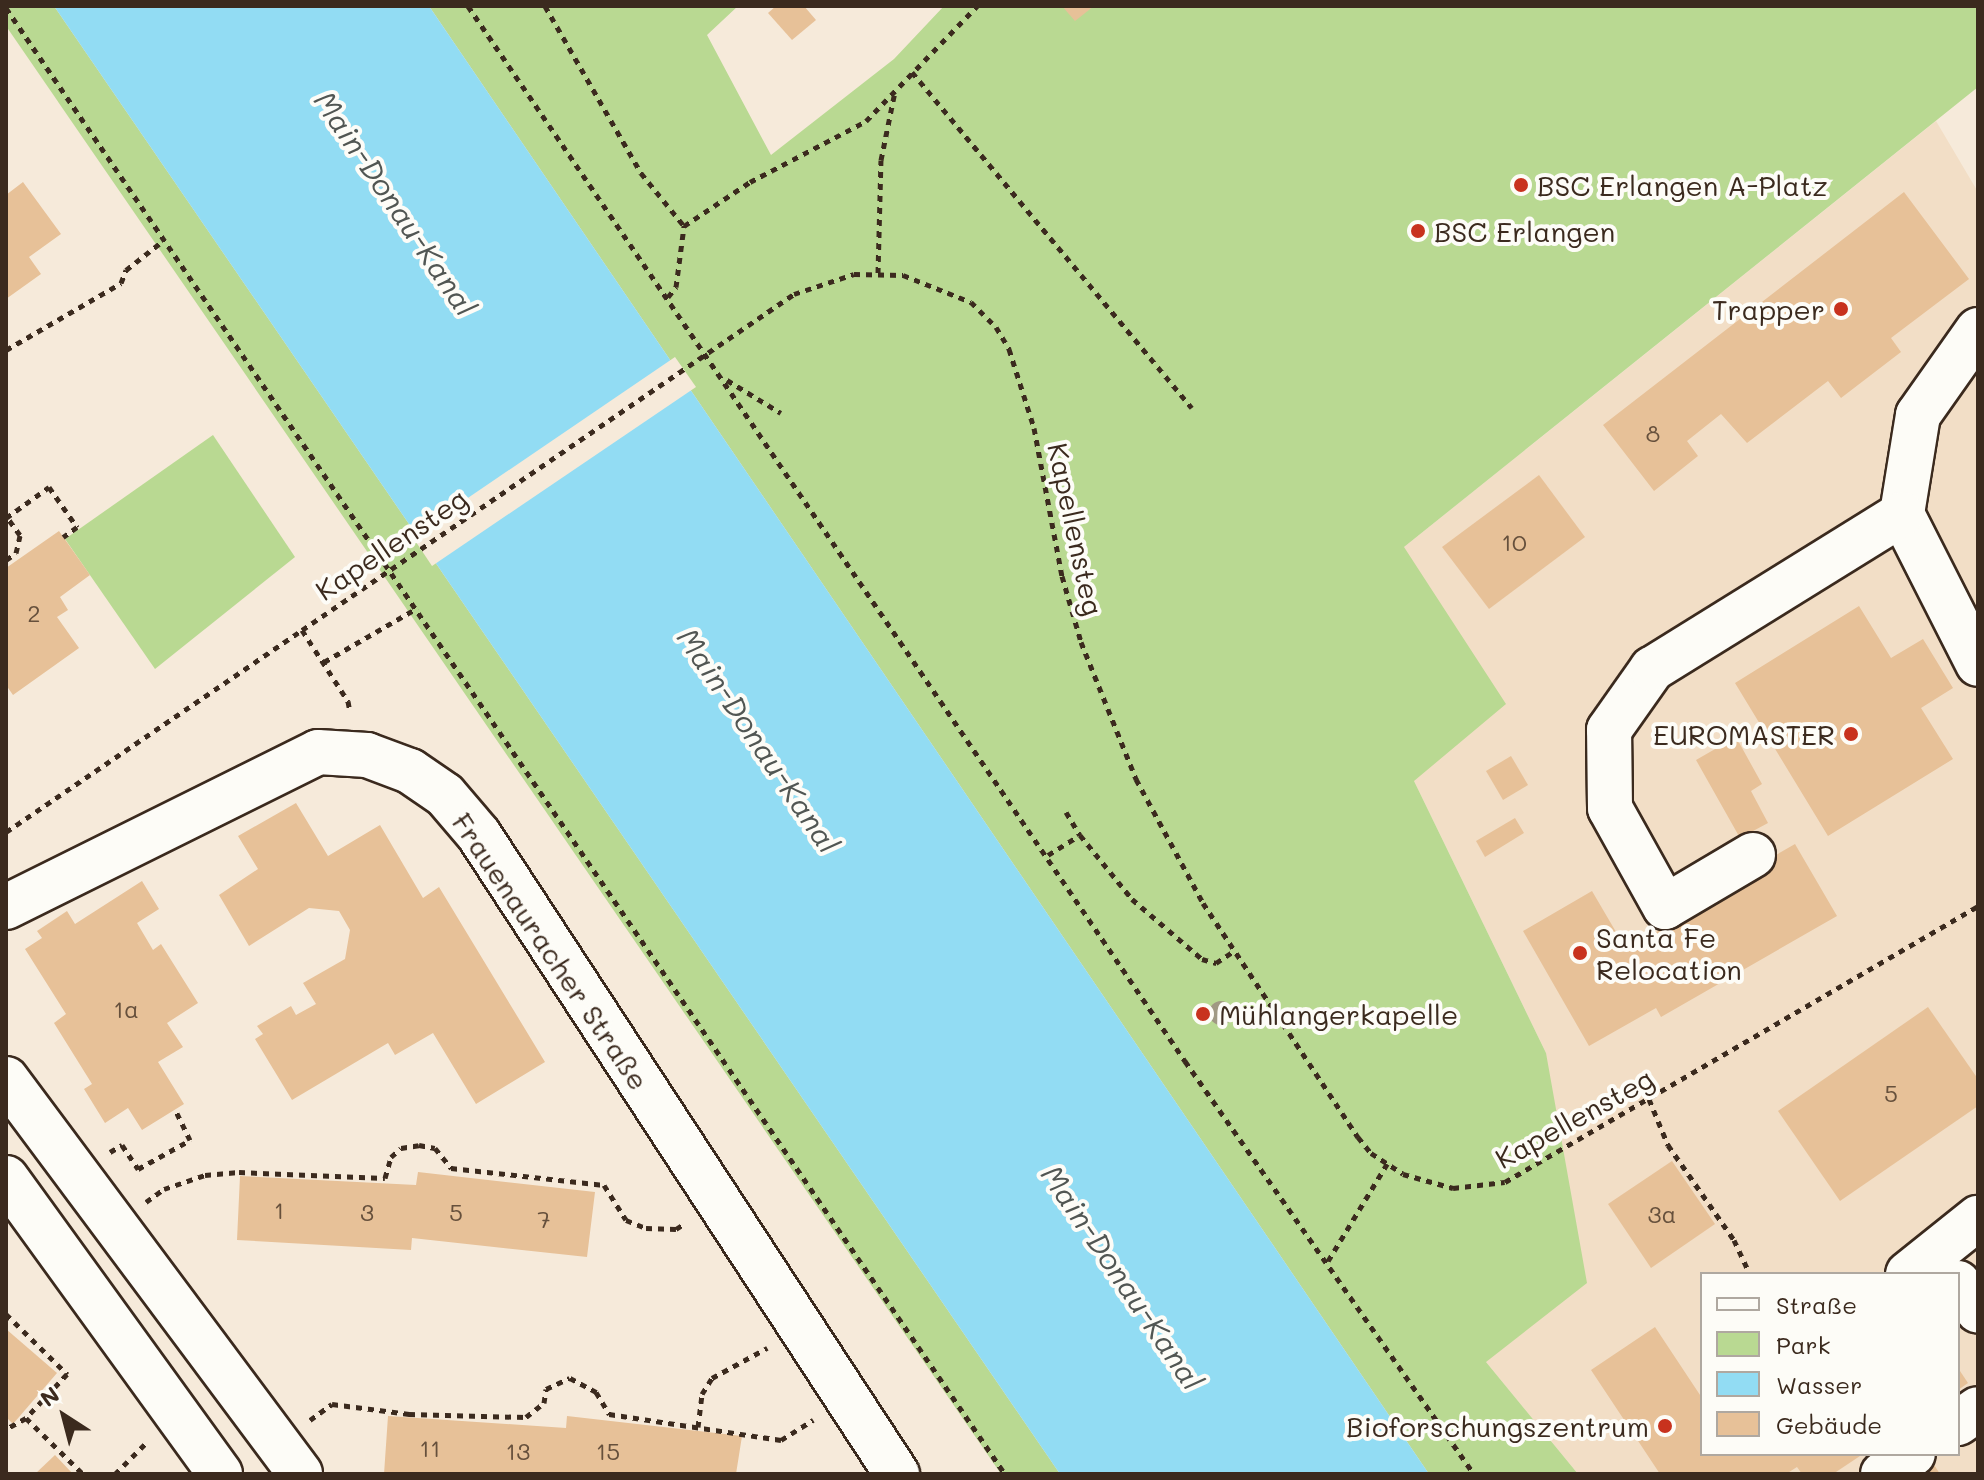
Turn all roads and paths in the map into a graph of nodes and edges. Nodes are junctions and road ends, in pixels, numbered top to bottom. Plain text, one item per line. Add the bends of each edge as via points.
1 (468, 6) edge
2 (545, 6) edge
3 (977, 6) edge
4 (6, 8) edge
5 (912, 72) junction
6 (895, 90) junction
7 (684, 226) junction
8 (164, 240) junction
9 (878, 273) junction
10 (668, 297) junction
11 (1978, 330) edge
12 (6, 350) edge
13 (722, 378) junction
14 (1192, 408) dead end
15 (781, 413) dead end
16 (1902, 514) junction
17 (6, 517) edge
18 (63, 537) dead end
19 (6, 560) edge
20 (417, 608) junction
21 (302, 630) junction
22 (324, 662) junction
23 (1978, 664) edge
24 (332, 675) dead end
25 (1066, 812) dead end
26 (6, 832) edge
27 (1080, 835) junction
28 (1048, 855) junction
29 (1753, 855) dead end
30 (1978, 906) edge
31 (6, 907) edge
32 (1234, 951) junction
33 (6, 1079) edge
34 (1649, 1099) junction
35 (175, 1109) dead end
36 (1387, 1164) junction
37 (76, 1174) junction
38 (6, 1178) edge
39 (719, 1202) junction
40 (145, 1204) dead end
41 (1978, 1218) edge
42 (1328, 1261) junction
43 (1939, 1271) edge
44 (1749, 1272) edge
45 (1960, 1293) edge
46 (1978, 1311) edge
47 (6, 1314) edge
48 (801, 1327) junction
49 (1978, 1409) edge
50 (26, 1418) junction
51 (1960, 1422) edge
52 (305, 1423) dead end
53 (698, 1427) junction
54 (6, 1429) edge
55 (799, 1429) dead end
56 (1910, 1456) edge
57 (83, 1474) edge
58 (220, 1474) edge
59 (300, 1474) edge
60 (897, 1474) edge
61 (1005, 1474) edge
62 (1474, 1474) edge
63 (1883, 1474) edge

1 - 10 path
2 - 7 path via 641,173
3 - 5 path
4 - 8 path
5 - 6 path
5 - 14 path
6 - 7 path via 840,137 750,182
6 - 9 path via 881,160
7 - 10 path via 676,287
8 - 12 path via 126,270 121,283
8 - 20 path
9 - 21 path, Kapellensteg, bridge via 828,279 794,294
9 - 32 path, Kapellensteg via 935,283 971,302 1009,349 1034,428 1062,576 1108,717 1156,820
10 - 13 path
11 - 16 street via 1918,415
13 - 15 path
13 - 28 path
16 - 23 street
16 - 29 street via 1652,669 1609,730 1610,808 1665,907
17 - 18 path via 49,487 77,527
17 - 19 path via 20,535 16,553
20 - 22 path
20 - 61 path
21 - 22 path
21 - 26 path, Kapellensteg
22 - 24 path
25 - 27 path
27 - 28 path
27 - 32 path via 1132,899 1202,959 1216,963
28 - 42 path
30 - 34 path, Kapellensteg
31 - 39 street, Frauenauracher Straße via 318,752 367,755 410,771 445,795 479,835
32 - 36 path, Kapellensteg via 1358,1137
33 - 37 street
34 - 36 path, Kapellensteg via 1527,1172 1484,1187 1434,1186
34 - 44 path via 1668,1145 1734,1240
35 - 37 path via 190,1140 138,1169 122,1145
36 - 42 path
37 - 59 street
38 - 58 street
39 - 40 path via 676,1229 646,1228 626,1220 604,1185 451,1168 435,1148 419,1145 401,1148 391,1157 385,1178 205,1175 164,1189
39 - 48 street, Frauenauracher Straße
41 - 43 street
42 - 62 path
45 - 46 street
47 - 50 path via 67,1374
48 - 53 path via 712,1378 702,1394
48 - 60 street, Frauenauracher Straße
49 - 51 street
50 - 54 path
50 - 57 path
52 - 53 path via 332,1404 409,1414 526,1417 544,1403 546,1389 570,1378 596,1392 609,1414
53 - 55 path via 781,1440
56 - 63 street

